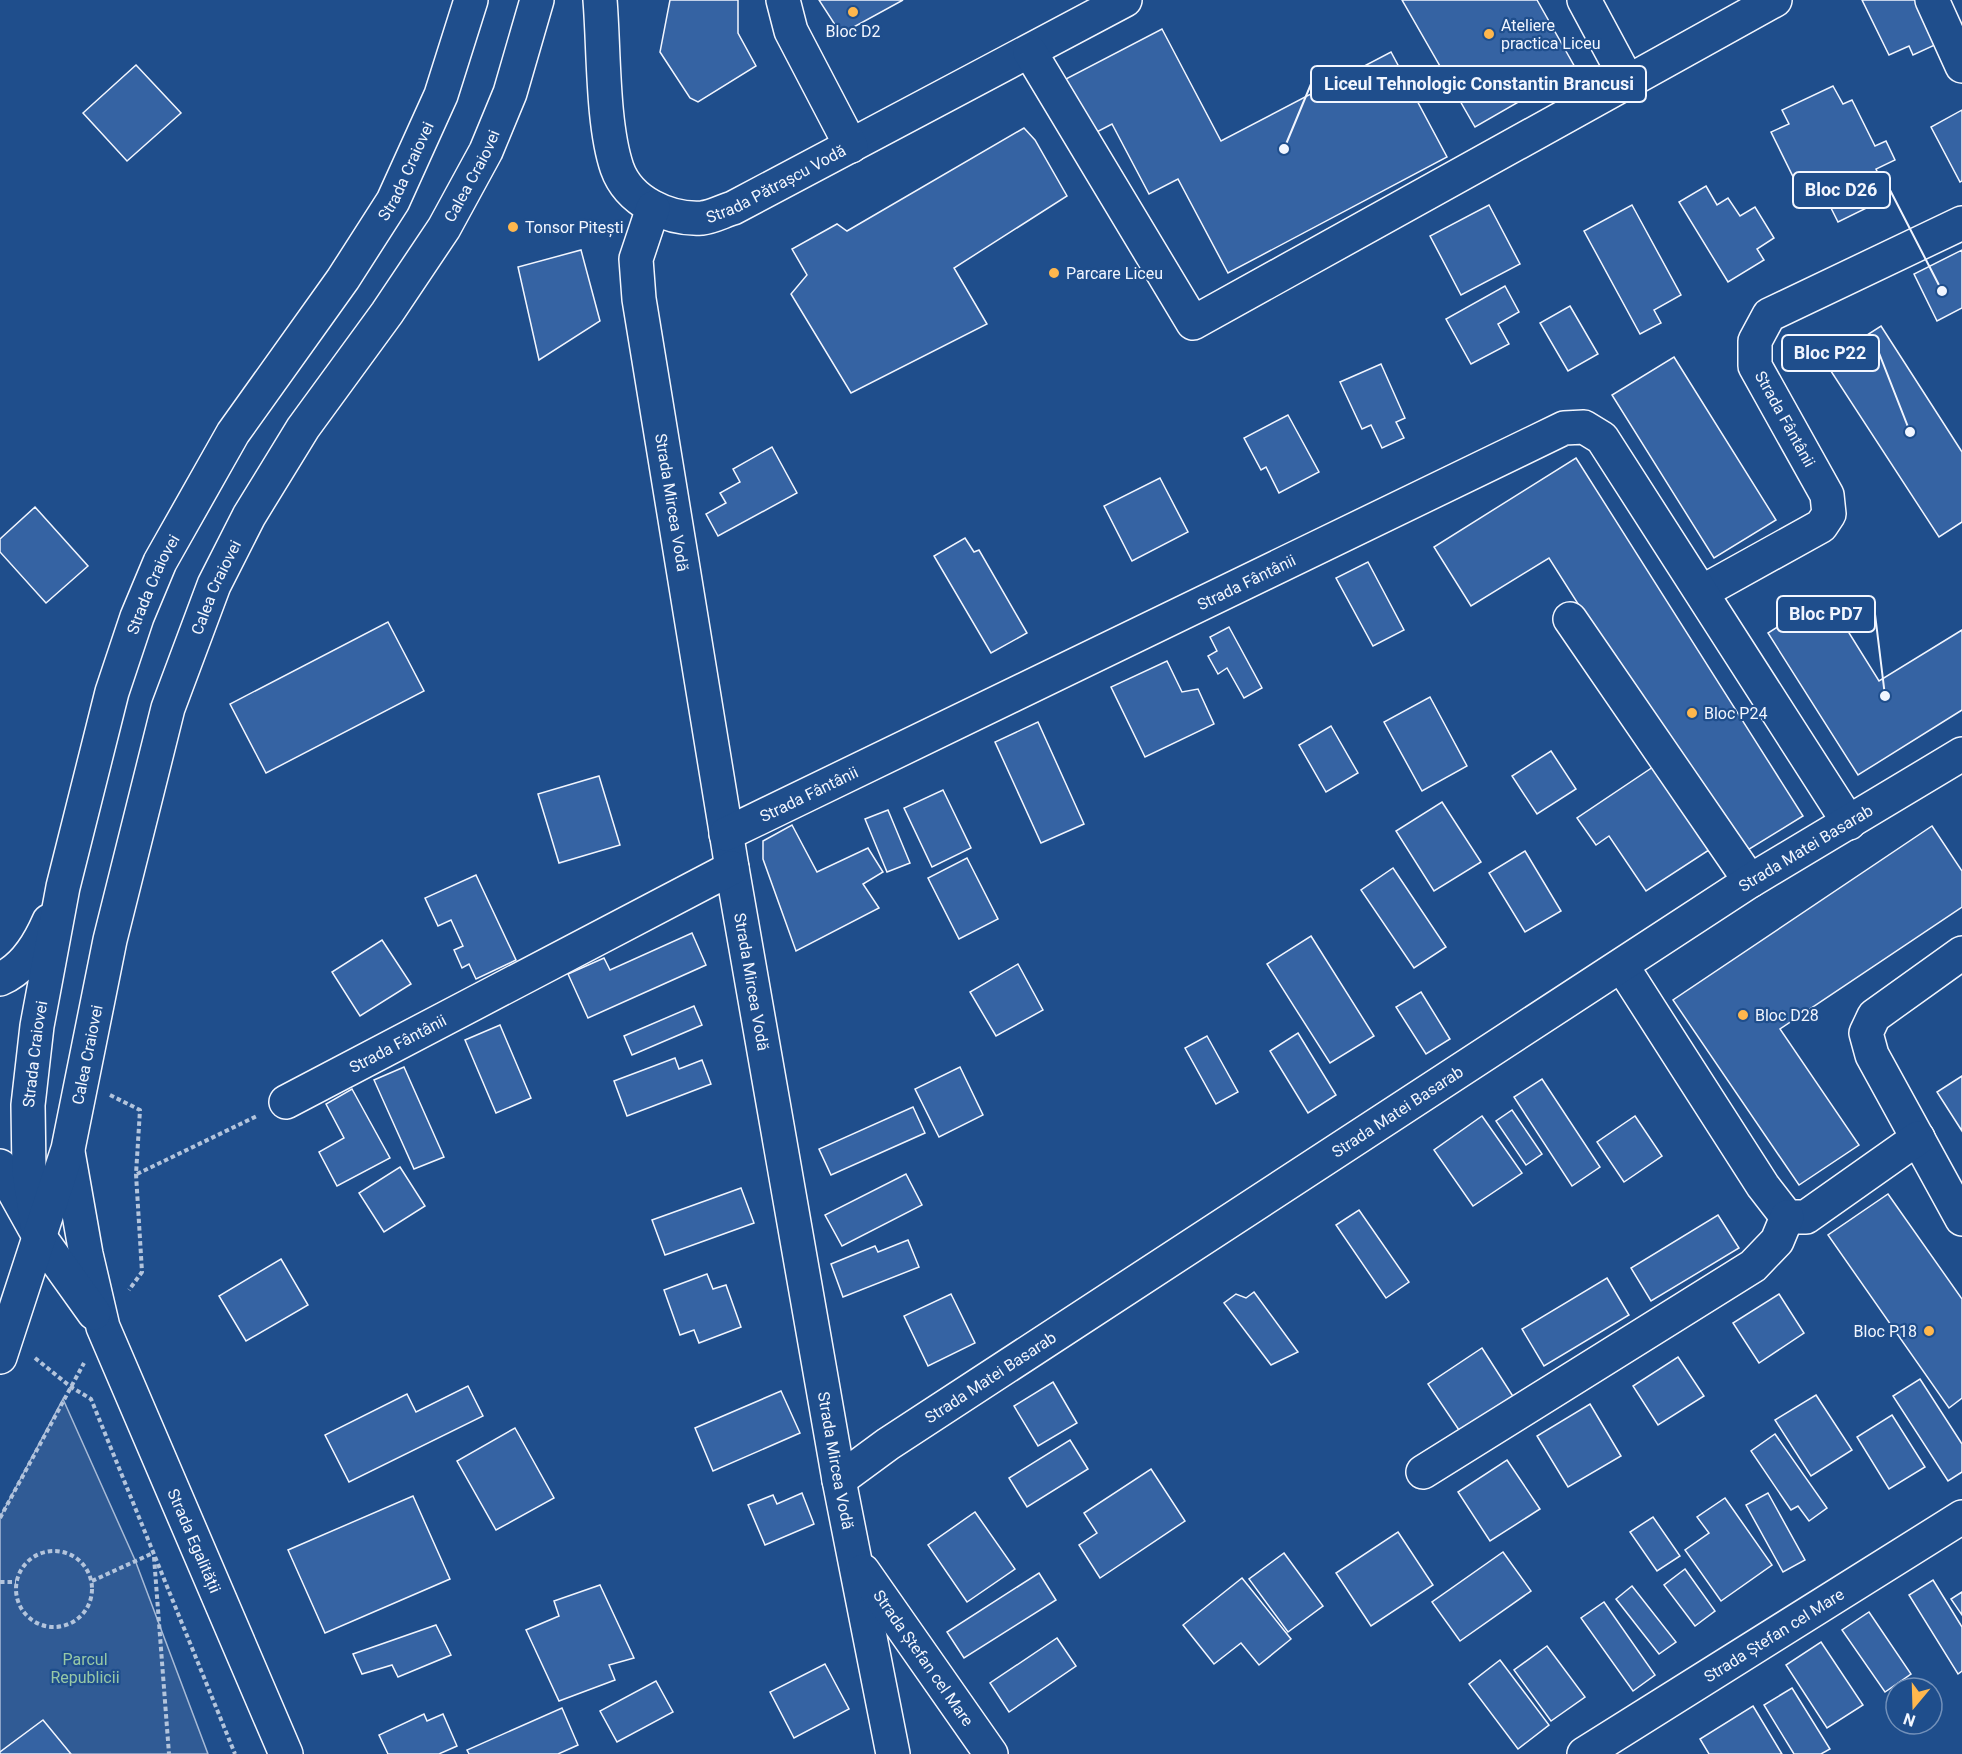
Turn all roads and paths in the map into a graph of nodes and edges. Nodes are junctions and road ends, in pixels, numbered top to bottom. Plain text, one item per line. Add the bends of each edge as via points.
1 (471, 0) edge
2 (537, 0) edge
3 (600, 0) edge
4 (783, 0) edge
5 (1125, 0) edge
6 (1584, 0) edge
7 (1775, 0) edge
8 (1932, 0) edge
9 (1084, 10) edge
10 (1030, 52) junction
11 (1962, 66) edge
12 (1627, 80) junction
13 (852, 146) junction
14 (653, 208) junction
15 (1962, 223) edge
16 (1702, 592) junction
17 (1570, 619) dead end
18 (1959, 762) edge
19 (1849, 823) junction
20 (726, 834) junction
21 (732, 867) junction
22 (1750, 881) junction
23 (63, 886) junction
24 (1962, 953) edge
25 (1622, 966) junction
26 (0, 978) edge
27 (83, 1081) junction
28 (286, 1102) joint
29 (1918, 1138) junction
30 (68, 1149) junction
31 (0, 1166) edge
32 (136, 1174) junction
33 (1787, 1217) junction
34 (1962, 1218) edge
35 (39, 1236) junction
36 (103, 1327) junction
37 (4, 1346) edge
38 (70, 1388) junction
39 (1424, 1472) dead end
40 (839, 1480) junction
41 (1962, 1517) edge
42 (0, 1518) edge
43 (153, 1553) junction
44 (857, 1563) junction
45 (92, 1581) junction
46 (0, 1582) edge
47 (16, 1582) junction
48 (169, 1754) edge
49 (235, 1754) edge
50 (286, 1754) edge
51 (893, 1754) edge
52 (991, 1754) edge
53 (1584, 1754) edge

1 - 23 street, Strada Craiovei via 441,95 393,201 343,279 233,433 160,562 112,692
2 - 27 street, Calea Craiovei via 510,93 486,151 444,228 303,428 249,516 214,585 168,708 110,940
3 - 14 street, Strada Pătrașcu Vodă via 609,115 618,170 633,192
4 - 13 street via 791,31
5 - 9 street, Strada Pătrașcu Vodă
6 - 12 street
7 - 12 street
8 - 11 street
9 - 10 street, Strada Pătrașcu Vodă
10 - 12 street via 1193,323
10 - 13 street, Strada Pătrașcu Vodă
13 - 14 street, Strada Pătrașcu Vodă via 733,208 704,218 675,217
14 - 20 street, Strada Mircea Vodă via 636,259 639,300
15 - 16 street, Strada Fântânii via 1769,315 1755,341 1755,366 1827,495 1829,514 1821,526
16 - 19 street, Strada Fântânii
16 - 20 street, Strada Fântânii via 1602,438 1584,427 1564,428
17 - 22 street
18 - 19 street, Strada Matei Basarab
19 - 22 street, Strada Matei Basarab
20 - 21 street, Strada Mircea Vodă
21 - 28 street, Strada Fântânii
21 - 40 street, Strada Mircea Vodă
22 - 25 street, Strada Matei Basarab
23 - 26 street via 39,941 24,961
23 - 35 street, Strada Craiovei via 37,1026 28,1105 29,1172
24 - 29 street via 1874,1016 1866,1033 1872,1055
25 - 33 street via 1763,1186
25 - 40 street, Strada Matei Basarab via 898,1437
27 - 30 street, Calea Craiovei
27 - 32 path via 140,1110
28 - 32 path
29 - 33 street via 1806,1217
29 - 34 street
30 - 35 street, Calea Craiovei
30 - 36 street
31 - 35 street
32 - 36 path via 142,1272
33 - 39 street via 1777,1241 1754,1266
35 - 36 street
35 - 37 street, Calea Craiovei
36 - 38 path
36 - 50 street, Strada Egalității
37 - 38 path
38 - 42 path
38 - 43 path via 91,1399
40 - 44 street, Strada Mircea Vodă
41 - 53 street, Strada Ștefan cel Mare
43 - 45 path
43 - 48 path
43 - 49 path
44 - 51 street, Strada Mircea Vodă
44 - 52 street, Strada Ștefan cel Mare
45 - 47 path via 78,1558 53,1550 28,1559
45 - 47 path via 93,1593 82,1615 73,1623 49,1627 37,1623 20,1606
46 - 47 path

